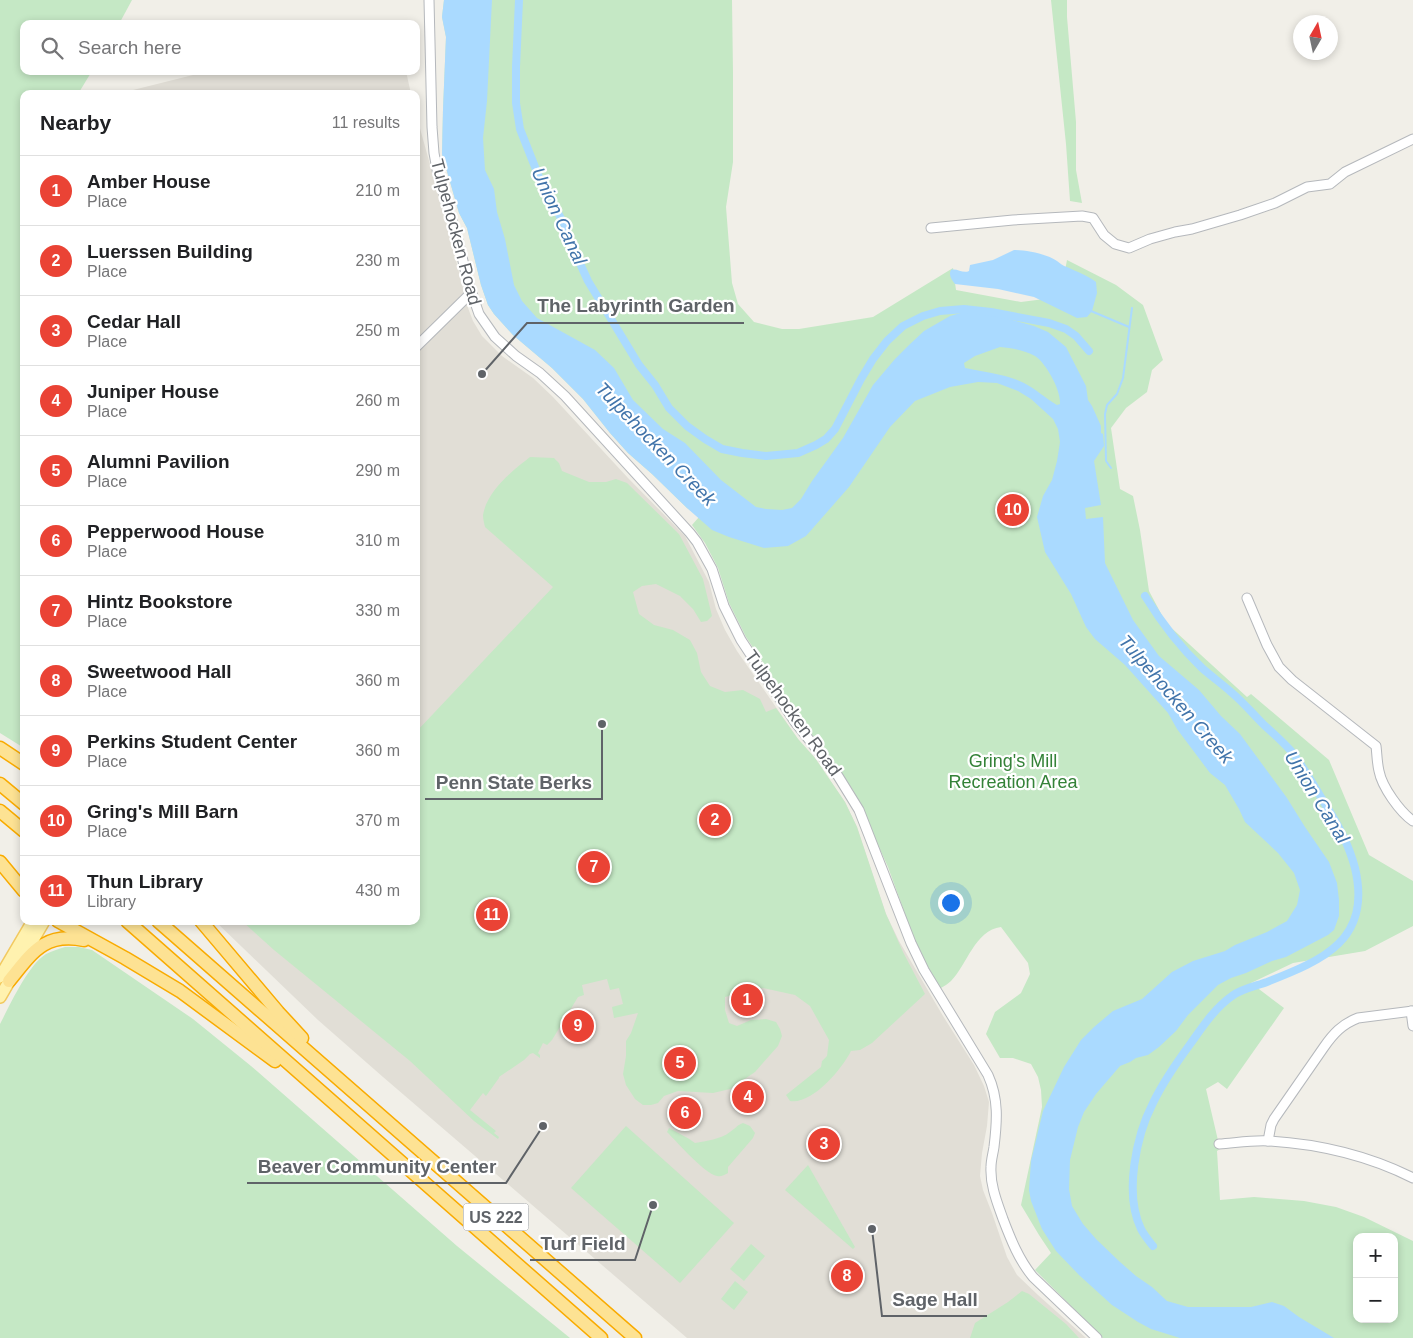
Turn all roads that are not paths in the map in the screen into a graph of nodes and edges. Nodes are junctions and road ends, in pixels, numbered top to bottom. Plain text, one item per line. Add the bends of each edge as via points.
1 (429, 0) edge
2 (1413, 139) edge
3 (932, 228) dead end
4 (471, 294) junction
5 (420, 343) edge
6 (1247, 598) dead end
7 (0, 748) edge
8 (20, 761) edge
9 (0, 784) edge
10 (20, 801) edge
11 (0, 811) edge
12 (1413, 821) edge
13 (20, 828) edge
14 (0, 862) edge
15 (20, 886) edge
16 (31, 925) edge
17 (41, 925) edge
18 (65, 925) edge
19 (132, 925) edge
20 (163, 925) edge
21 (204, 925) edge
22 (98, 943) junction
23 (5, 979) edge
24 (0, 997) edge
25 (1412, 1011) edge
26 (1413, 1026) edge
27 (358, 1096) junction
28 (377, 1141) junction
29 (1268, 1141) junction
30 (1219, 1144) dead end
31 (1413, 1178) edge
32 (601, 1338) edge
33 (635, 1338) edge
34 (1097, 1338) edge

1 - 4 street, Tulpehocken Road via 434,153
2 - 3 street via 1345,172 1330,184 1308,188 1240,215 1150,239 1129,248 1115,244 1104,235 1093,218 1082,216
4 - 5 street
4 - 34 street, Tulpehocken Road via 478,314 494,337 565,396 694,537 712,569 724,606 741,640 795,722 848,791 864,822 924,970 988,1075 996,1094 991,1182 1017,1254 1033,1277
6 - 12 street via 1279,667 1376,746 1379,772 1385,787
7 - 8 highway
9 - 10 highway
11 - 13 highway
14 - 15 highway
16 - 23 main road
17 - 23 main road
18 - 22 highway
19 - 28 highway, US 222
20 - 27 highway, US 222
21 - 27 highway via 278,1012
22 - 23 highway via 69,938 50,941 39,947
22 - 28 highway via 180,991
23 - 24 main road
25 - 26 street
25 - 29 street via 1358,1018 1332,1035 1274,1120
27 - 33 highway, US 222
28 - 32 highway, US 222
29 - 30 street
29 - 31 street via 1343,1152

